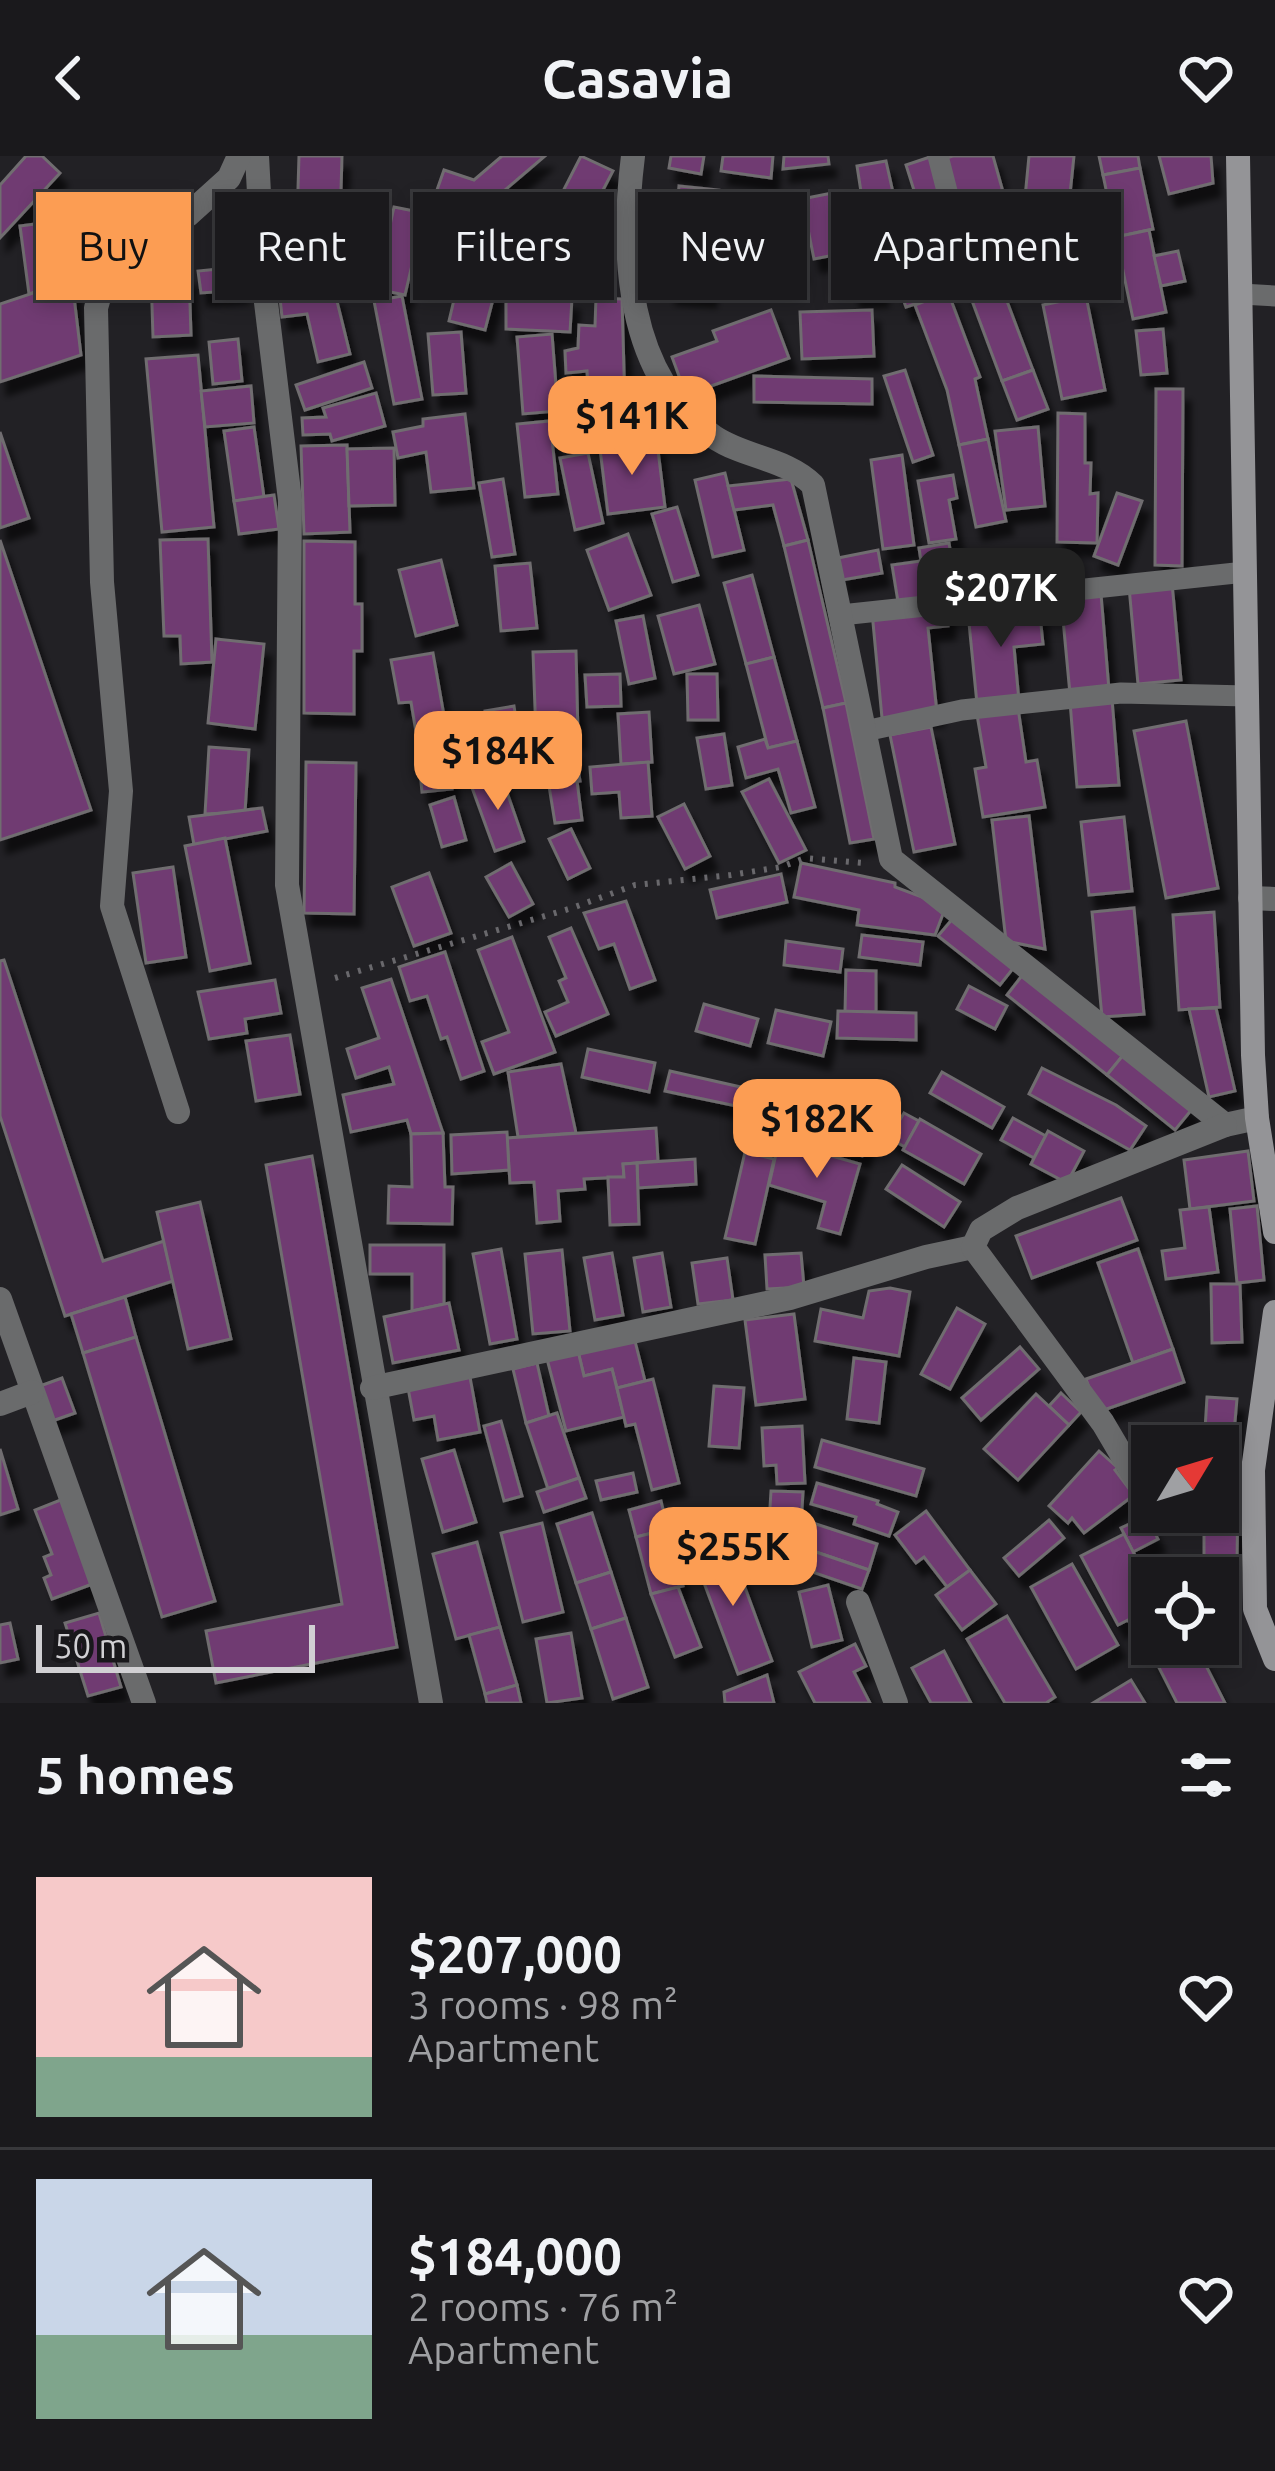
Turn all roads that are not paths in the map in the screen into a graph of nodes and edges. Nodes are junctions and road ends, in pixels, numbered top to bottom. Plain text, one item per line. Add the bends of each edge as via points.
1 (239, 156) edge
2 (257, 156) edge
3 (632, 156) edge
4 (938, 156) edge
5 (1238, 156) edge
6 (947, 192) edge
7 (1241, 294) junction
8 (1275, 296) edge
9 (1245, 572) junction
10 (841, 615) junction
11 (1247, 696) junction
12 (865, 731) junction
13 (1263, 899) edge
14 (178, 1112) dead end
15 (1257, 1118) junction
16 (1225, 1126) junction
17 (1275, 1232) edge
18 (973, 1247) junction
19 (0, 1299) edge
20 (1275, 1312) edge
21 (372, 1388) junction
22 (32, 1392) junction
23 (0, 1404) edge
24 (1131, 1470) edge
25 (858, 1602) dead end
26 (1275, 1659) edge
27 (144, 1703) edge
28 (430, 1703) edge
29 (896, 1703) edge

1 - 14 street via 229,178 188,215 106,273 96,308 102,582 121,791 112,906
2 - 21 street via 290,500 287,885
3 - 10 street via 626,212 634,313 658,374 714,437 799,471 813,485
4 - 6 lane
5 - 7 street
7 - 8 lane
7 - 9 street
9 - 10 lane
9 - 11 street
10 - 12 street
11 - 12 lane via 1121,694 962,710
11 - 13 street
12 - 16 street via 891,859
13 - 15 street
15 - 16 street
15 - 17 street
16 - 18 street via 1017,1208 981,1230
18 - 21 street via 790,1298
18 - 24 street
19 - 22 street
20 - 26 street via 1253,1469 1255,1609
21 - 28 street
22 - 23 street
22 - 27 street
25 - 29 street

